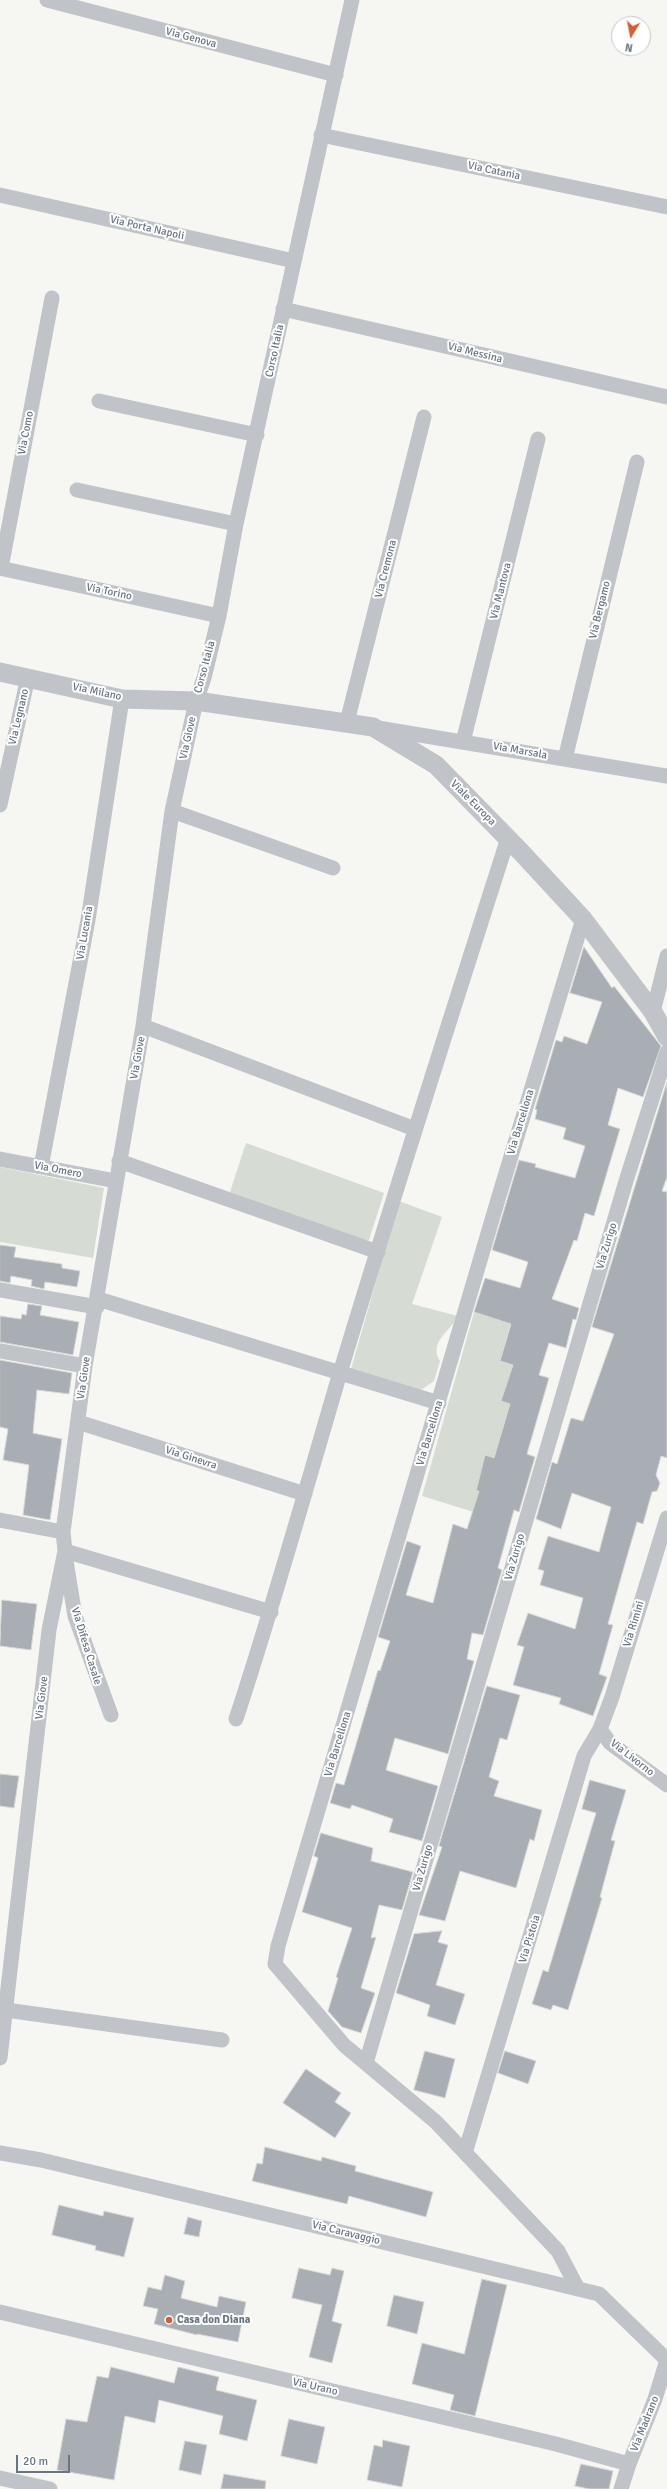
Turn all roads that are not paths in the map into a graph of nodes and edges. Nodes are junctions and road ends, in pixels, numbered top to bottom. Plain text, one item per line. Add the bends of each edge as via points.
1 (47, 0) edge
2 (352, 0) edge
3 (336, 75) junction
4 (321, 135) junction
5 (0, 195) edge
6 (667, 207) edge
7 (294, 261) junction
8 (52, 298) dead end
9 (283, 309) junction
10 (667, 397) edge
11 (99, 401) dead end
12 (424, 417) dead end
13 (257, 435) junction
14 (538, 439) dead end
15 (637, 462) dead end
16 (77, 490) dead end
17 (236, 524) junction
18 (1, 568) edge
19 (218, 616) junction
20 (0, 672) edge
21 (28, 677) junction
22 (122, 698) junction
23 (196, 701) junction
24 (347, 722) junction
25 (373, 727) junction
26 (463, 742) junction
27 (565, 759) junction
28 (667, 776) edge
29 (0, 804) edge
30 (172, 811) junction
31 (508, 838) junction
32 (333, 868) dead end
33 (583, 920) junction
34 (667, 956) edge
35 (653, 1012) junction
36 (143, 1026) junction
37 (667, 1037) edge
38 (667, 1052) edge
39 (415, 1128) junction
40 (0, 1159) edge
41 (119, 1161) junction
42 (41, 1167) junction
43 (116, 1181) junction
44 (378, 1252) junction
45 (0, 1290) edge
46 (97, 1303) junction
47 (0, 1351) edge
48 (85, 1366) junction
49 (341, 1372) junction
50 (439, 1403) junction
51 (78, 1422) junction
52 (305, 1494) junction
53 (667, 1518) edge
54 (0, 1520) edge
55 (64, 1532) junction
56 (65, 1551) junction
57 (271, 1612) junction
58 (110, 1715) dead end
59 (236, 1719) dead end
60 (600, 1729) junction
61 (667, 1785) edge
62 (6, 2010) junction
63 (222, 2040) dead end
64 (0, 2058) edge
65 (366, 2063) junction
66 (465, 2152) junction
67 (0, 2153) edge
68 (578, 2289) junction
69 (0, 2312) edge
70 (667, 2360) edge
71 (629, 2464) junction
72 (0, 2478) edge
73 (50, 2489) edge
74 (621, 2489) edge

1 - 3 street, Via Genova
2 - 3 street, Corso Italia
3 - 4 street, Corso Italia
4 - 6 street, Via Catania
4 - 7 street, Corso Italia
5 - 7 street, Via Porta Napoli
7 - 9 street, Corso Italia
8 - 18 street, Via Como
9 - 10 street, Via Messina
9 - 13 street, Corso Italia
11 - 13 street
12 - 24 street, Via Cremona
13 - 17 street, Corso Italia
14 - 26 street, Via Mantova
15 - 27 street, Via Bergamo
16 - 17 street
17 - 19 street, Corso Italia
18 - 19 street, Via Torino
19 - 23 street, Corso Italia
20 - 21 street, Via Milano
21 - 22 street, Via Milano
21 - 29 street, Via Legnano
22 - 23 street, Via Milano
22 - 42 street, Via Lucania via 88,920
23 - 24 street, Viale Europa
23 - 30 street, Via Giove
24 - 25 street, Viale Europa
25 - 26 street, Via Marsala
25 - 31 street, Viale Europa via 436,765
26 - 27 street, Via Marsala
27 - 28 street, Via Marsala
30 - 32 street
30 - 36 street, Via Giove
31 - 33 street, Viale Europa
31 - 39 street
33 - 35 street, Viale Europa
33 - 50 street, Via Barcellona
34 - 35 street
35 - 37 street, Viale Europa
36 - 39 street
36 - 41 street, Via Giove
38 - 65 street, Via Zurigo via 606,1248
39 - 44 street
40 - 42 street, Via Omero
41 - 43 street, Via Giove
41 - 44 street
42 - 43 street, Via Omero
43 - 46 street, Via Giove
44 - 49 street
45 - 46 street
46 - 48 street, Via Giove
46 - 49 street
47 - 48 street
48 - 51 street, Via Giove
49 - 50 street
49 - 52 street
50 - 65 street, Via Barcellona via 278,1946 275,1964 344,2045
51 - 52 street, Via Ginevra
51 - 55 street, Via Giove
52 - 57 street
53 - 60 street, Via Rimini
54 - 55 street
55 - 56 street, Via Giove
56 - 57 street
56 - 58 street, Via Difesa Casale via 75,1616
56 - 62 street, Via Giove via 49,1630
57 - 59 street
60 - 61 street, Via Livorno via 610,1742
60 - 66 street, Via Pistoia via 584,1756
62 - 63 street
62 - 64 street, Via Giove
65 - 66 street, Via Barcellona via 436,2122
66 - 68 street, Via Barcellona via 558,2251
67 - 68 street, Via Caravaggio via 41,2160
68 - 70 street, Via Caravaggio via 599,2294
69 - 71 street, Via Urano via 548,2442
70 - 71 street, Via Madrano via 655,2399
71 - 74 street, Via Madrano
72 - 73 street

